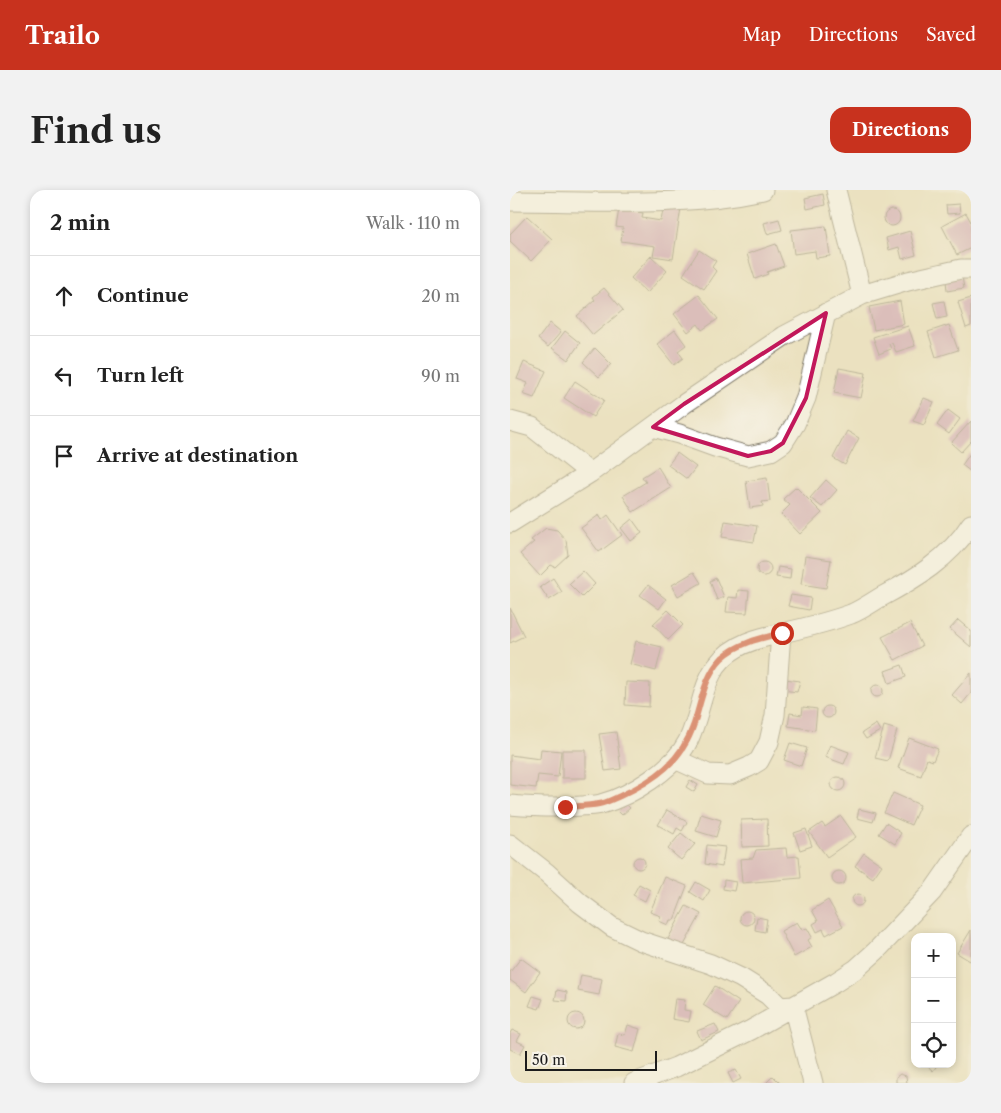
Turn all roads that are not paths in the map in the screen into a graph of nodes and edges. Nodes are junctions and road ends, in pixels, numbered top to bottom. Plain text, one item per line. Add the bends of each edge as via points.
1 (763, 190) edge
2 (836, 190) edge
3 (510, 201) edge
4 (971, 269) edge
5 (862, 295) junction
6 (826, 313) junction
7 (510, 420) edge
8 (652, 427) junction
9 (590, 473) junction
10 (510, 524) edge
11 (971, 524) edge
12 (782, 633) junction
13 (676, 759) junction
14 (510, 805) edge
15 (971, 836) edge
16 (510, 844) edge
17 (793, 1006) junction
18 (634, 1083) edge
19 (813, 1083) edge

1 - 3 street via 668,202
2 - 5 street
4 - 5 street via 916,279
5 - 6 street
6 - 8 street via 784,336
6 - 8 street via 806,398 783,443 771,451 748,456
7 - 9 street via 532,427
8 - 9 street
9 - 10 street
11 - 12 street via 935,564 900,587 852,614
12 - 13 street via 756,639 723,657 707,683 688,741
12 - 13 street via 775,715 769,742 759,760 730,775 708,774
13 - 14 street via 653,779 600,804 565,807
15 - 17 street via 932,892 876,951 836,982
16 - 17 street via 612,927 641,941 711,964 741,978 780,1006
17 - 18 street via 676,1067
17 - 19 street

